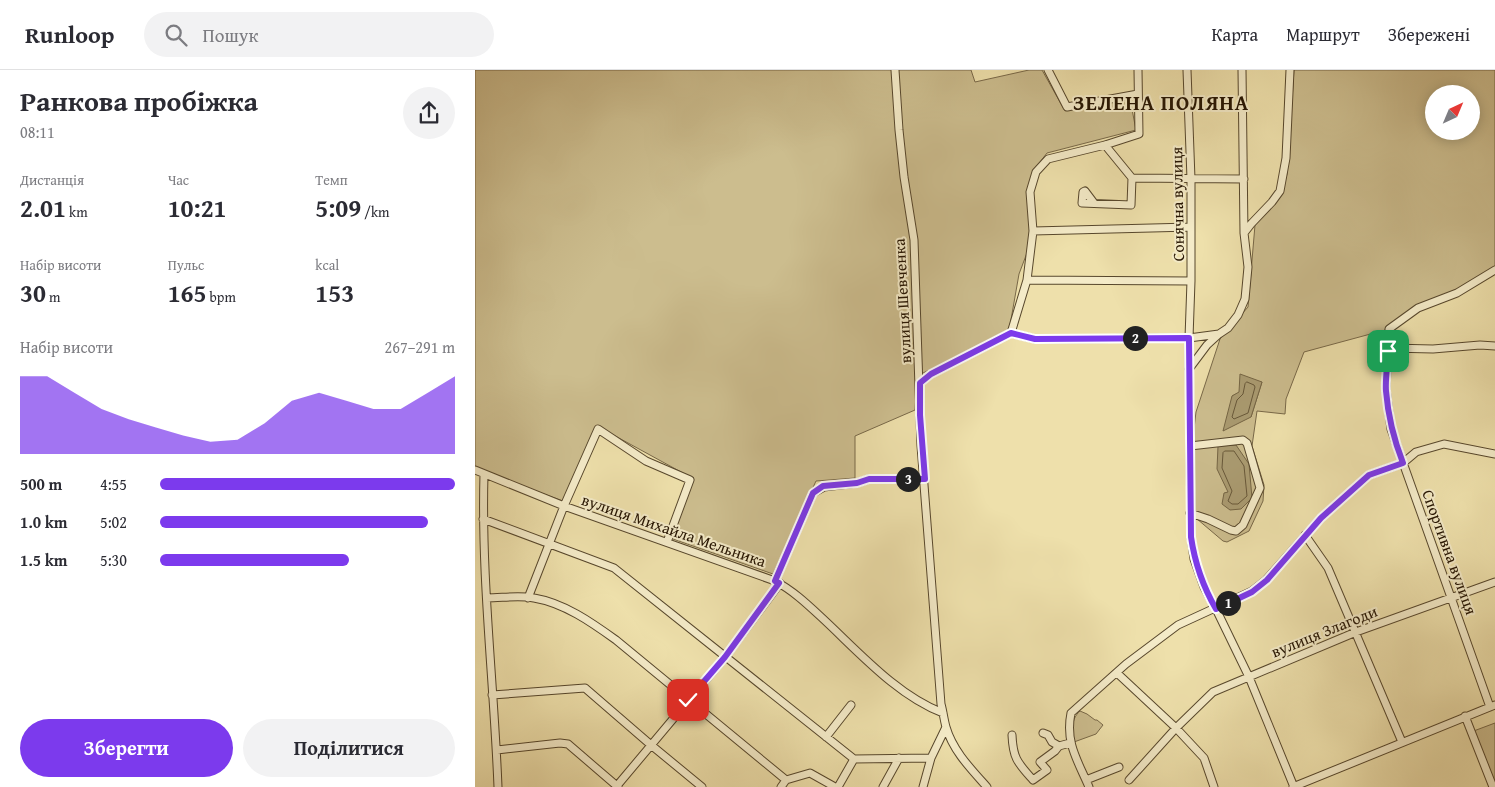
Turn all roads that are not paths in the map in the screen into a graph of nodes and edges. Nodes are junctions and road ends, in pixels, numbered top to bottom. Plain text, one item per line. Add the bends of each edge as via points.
1 (895, 70) edge
2 (1048, 70) edge
3 (1139, 70) edge
4 (1187, 70) edge
5 (1241, 70) edge
6 (1290, 70) edge
7 (1138, 94) junction
8 (1105, 145) junction
9 (1132, 178) junction
10 (1244, 178) junction
11 (1191, 179) junction
12 (1095, 203) dead end
13 (1191, 227) junction
14 (1033, 231) junction
15 (1244, 233) junction
16 (1495, 270) edge
17 (1027, 280) junction
18 (1191, 281) junction
19 (1011, 333) junction
20 (1219, 334) junction
21 (1189, 338) junction
22 (1495, 346) edge
23 (1389, 348) junction
24 (1189, 369) junction
25 (920, 381) junction
26 (1190, 446) junction
27 (1495, 454) edge
28 (1403, 463) junction
29 (475, 470) edge
30 (484, 474) junction
31 (925, 479) junction
32 (564, 506) junction
33 (1190, 513) junction
34 (483, 519) junction
35 (1305, 535) junction
36 (667, 542) junction
37 (549, 544) junction
38 (777, 582) junction
39 (1495, 582) edge
40 (487, 598) junction
41 (528, 598) junction
42 (1452, 598) junction
43 (1216, 609) junction
44 (1357, 632) junction
45 (725, 657) junction
46 (1117, 673) junction
47 (1249, 677) junction
48 (492, 695) junction
49 (688, 700) junction
50 (851, 704) dead end
51 (1492, 706) edge
52 (943, 713) junction
53 (1465, 716) junction
54 (946, 727) junction
55 (1176, 728) junction
56 (1043, 734) dead end
57 (1011, 735) dead end
58 (826, 737) junction
59 (1402, 742) junction
60 (1070, 743) junction
61 (651, 746) junction
62 (1059, 746) junction
63 (497, 750) junction
64 (899, 758) junction
65 (931, 758) junction
66 (854, 759) junction
67 (1119, 767) dead end
68 (786, 780) junction
69 (1129, 780) dead end
70 (1088, 784) edge
71 (1296, 786) edge
72 (498, 787) edge
73 (617, 787) edge
74 (702, 787) edge
75 (781, 787) edge
76 (837, 787) edge
77 (883, 787) edge
78 (923, 787) edge
79 (987, 787) edge
80 (1213, 787) edge
81 (1493, 787) edge

1 - 25 street, вулиця Шевченка via 904,177 914,240
2 - 7 street via 1067,107
3 - 7 street
4 - 11 street, Сонячна вулиця
5 - 10 street
6 - 15 street via 1286,158 1280,191
7 - 8 street via 1139,134
8 - 9 street
8 - 14 street via 1048,159 1036,172 1030,192
9 - 11 street
9 - 12 street via 1131,205
10 - 11 street
10 - 15 street
11 - 13 street, Сонячна вулиця
13 - 14 street
13 - 18 street, Сонячна вулиця
14 - 17 street
15 - 20 street via 1245,299 1238,315
16 - 23 street, Спортивна вулиця via 1457,293 1418,308 1389,329
17 - 18 street
17 - 19 street
18 - 21 street, Сонячна вулиця
19 - 21 street via 1035,339
19 - 25 street
20 - 21 street
20 - 24 street
21 - 24 street, Сонячна вулиця
22 - 23 street
23 - 28 street, Спортивна вулиця via 1386,389 1391,429
24 - 26 street, Сонячна вулиця
25 - 31 street, вулиця Шевченка
26 - 33 street, Сонячна вулиця
26 - 33 street via 1243,440 1247,443 1260,488 1243,525 1236,531
27 - 28 street via 1444,444 1416,452
28 - 35 street via 1369,475
28 - 42 street, Спортивна вулиця
29 - 30 street, вулиця Михайла Мельника
30 - 32 street, вулиця Михайла Мельника
30 - 34 street
31 - 38 street via 869,479 823,486 813,493
31 - 52 street, вулиця Шевченка
32 - 36 street, вулиця Михайла Мельника
32 - 36 street via 598,429 646,461 690,480
32 - 37 street
33 - 43 street, Сонячна вулиця via 1195,559 1203,587
34 - 37 street
34 - 40 street
35 - 43 street via 1267,580 1252,592
35 - 44 street via 1328,568
36 - 38 street, вулиця Михайла Мельника
37 - 41 street
37 - 45 street via 614,568
38 - 45 street
38 - 52 street, вулиця Михайла Мельника via 905,692
39 - 42 street, вулиця Злагоди
40 - 41 street
40 - 48 street
41 - 49 street via 550,602 591,622
42 - 44 street, вулиця Злагоди
42 - 51 street, Спортивна вулиця
43 - 46 street via 1178,625
43 - 47 street, Сонячна вулиця
44 - 47 street, вулиця Злагоди
44 - 59 street
45 - 49 street
45 - 58 street
46 - 55 street
46 - 60 street via 1071,713
47 - 55 street, вулиця Злагоди via 1213,692
47 - 71 street, Сонячна вулиця
48 - 61 street via 585,688
48 - 63 street
49 - 61 street
49 - 68 street
50 - 58 street
51 - 53 street
52 - 54 street, вулиця Шевченка
53 - 59 street
53 - 81 street
54 - 65 street
54 - 79 street, вулиця Шевченка via 962,759
55 - 69 street, вулиця Злагоди
55 - 80 street via 1204,758
56 - 62 street
57 - 62 street via 1015,759 1033,780 1047,770 1040,762
58 - 66 street
59 - 71 street
60 - 62 street
60 - 70 street
61 - 73 street
61 - 74 street
63 - 72 street
63 - 73 street via 567,744
64 - 65 street
64 - 66 street
64 - 77 street
65 - 78 street
66 - 76 street
67 - 70 street
68 - 75 street
68 - 76 street via 810,773

